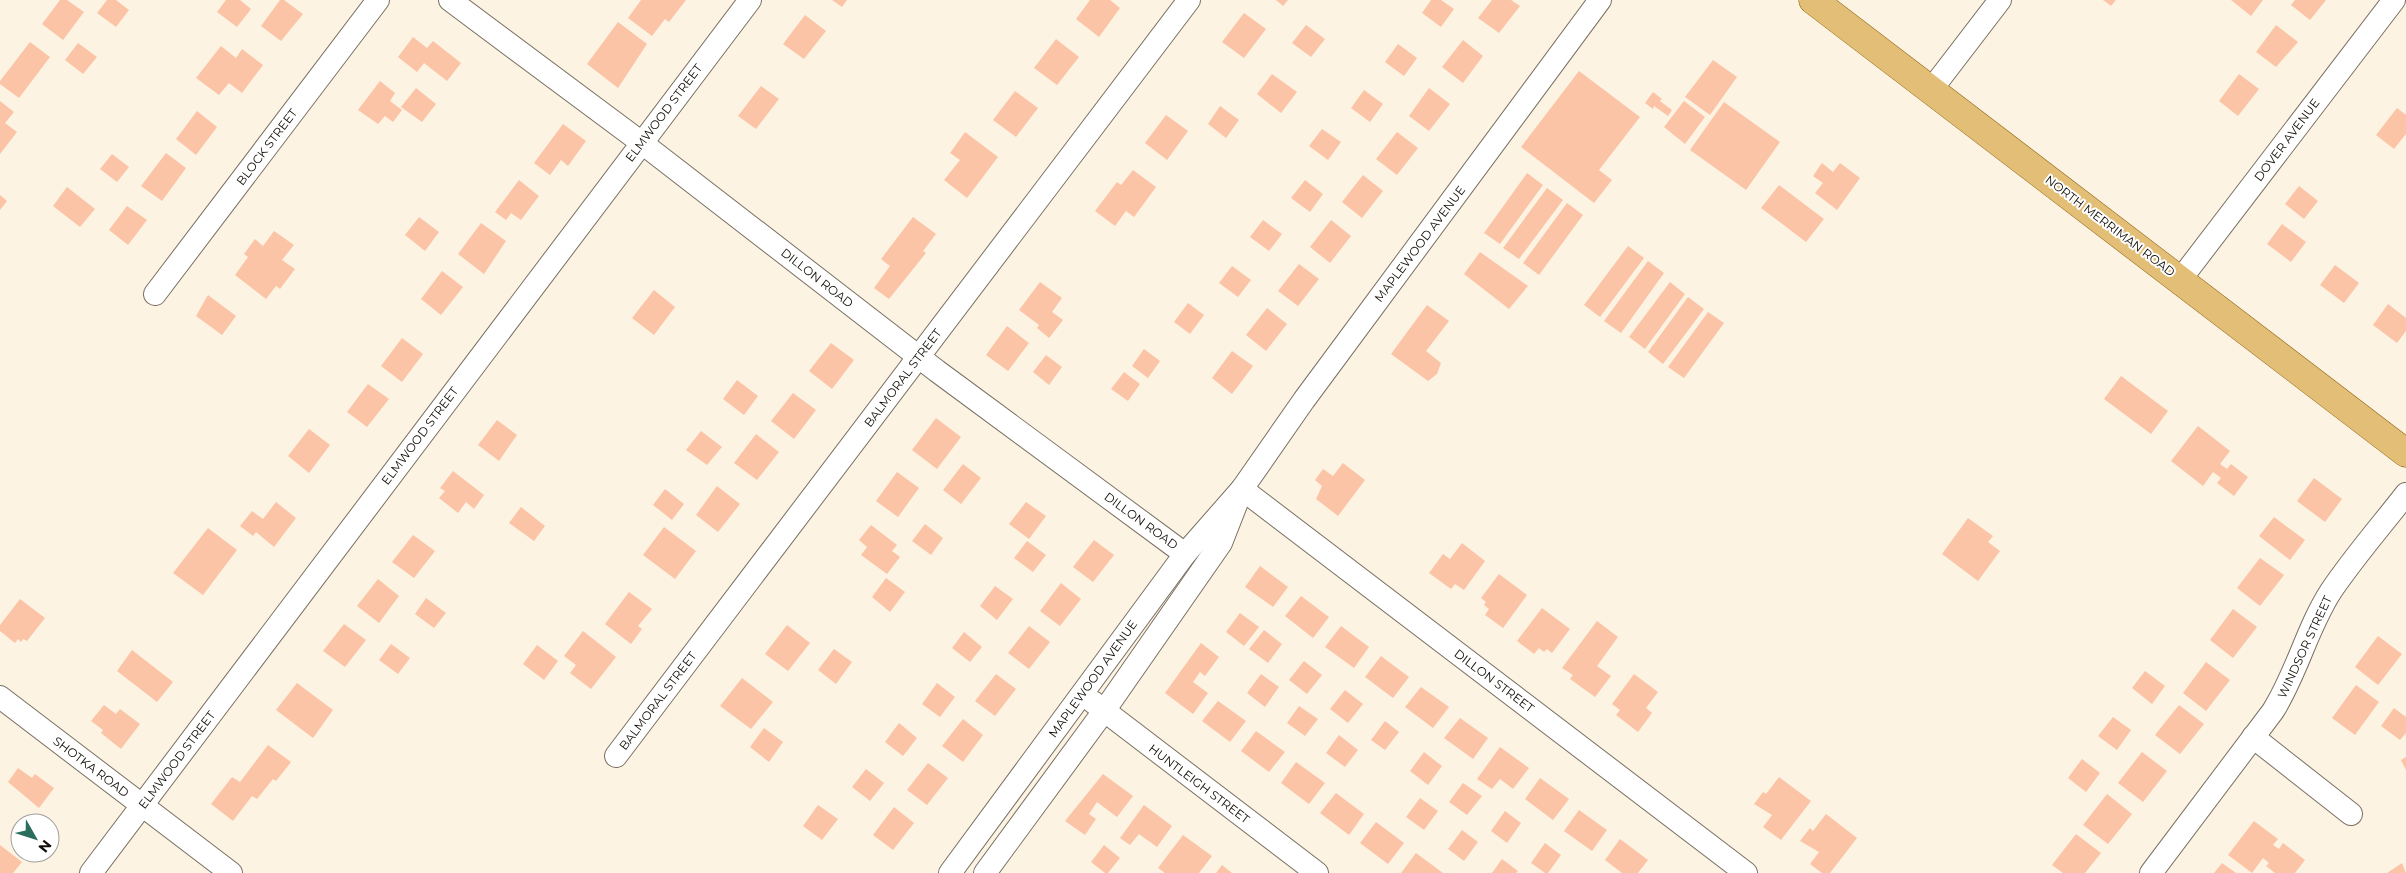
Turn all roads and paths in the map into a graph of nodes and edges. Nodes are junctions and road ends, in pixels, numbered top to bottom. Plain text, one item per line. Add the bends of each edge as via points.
1 (378, 0) edge
2 (450, 0) edge
3 (750, 0) edge
4 (1189, 0) edge
5 (1600, 0) edge
6 (1813, 0) edge
7 (2000, 0) edge
8 (2394, 0) edge
9 (1931, 90) junction
10 (642, 143) junction
11 (2180, 280) junction
12 (155, 294) dead end
13 (919, 356) junction
14 (2406, 453) edge
15 (1242, 489) junction
16 (2406, 494) edge
17 (1185, 554) junction
18 (1082, 694) junction
19 (0, 697) edge
20 (1104, 711) junction
21 (2254, 737) junction
22 (616, 756) dead end
23 (142, 806) junction
24 (2351, 814) dead end
25 (91, 873) edge
26 (231, 873) edge
27 (950, 873) edge
28 (985, 873) edge
29 (1317, 873) edge
30 (1746, 873) edge
31 (2151, 873) edge

1 - 12 street, BLOCK STREET
2 - 10 street, DILLON ROAD
3 - 10 street, ELMWOOD STREET
4 - 13 street, BALMORAL STREET
5 - 15 street, MAPLEWOOD AVENUE
6 - 9 main road, NORTH MERRIMAN ROAD
7 - 9 street
8 - 11 street, DOVER AVENUE
9 - 11 main road, NORTH MERRIMAN ROAD
10 - 13 street, DILLON ROAD
10 - 23 street, ELMWOOD STREET
11 - 14 main road, NORTH MERRIMAN ROAD
13 - 17 street, DILLON ROAD
13 - 22 street, BALMORAL STREET
15 - 17 street, MAPLEWOOD AVENUE
15 - 20 street, MAPLEWOOD AVENUE via 1221,543
15 - 30 street, DILLON STREET
16 - 21 street, WINDSOR STREET via 2331,591 2282,697
17 - 18 street, MAPLEWOOD AVENUE
18 - 20 street, HUNTLEIGH STREET
18 - 27 street, MAPLEWOOD AVENUE
19 - 23 street, SHOTKA ROAD
20 - 28 street, MAPLEWOOD AVENUE
20 - 29 street, HUNTLEIGH STREET
21 - 24 street
21 - 31 street, WINDSOR STREET
23 - 25 street, ELMWOOD STREET
23 - 26 street, SHOTKA ROAD

